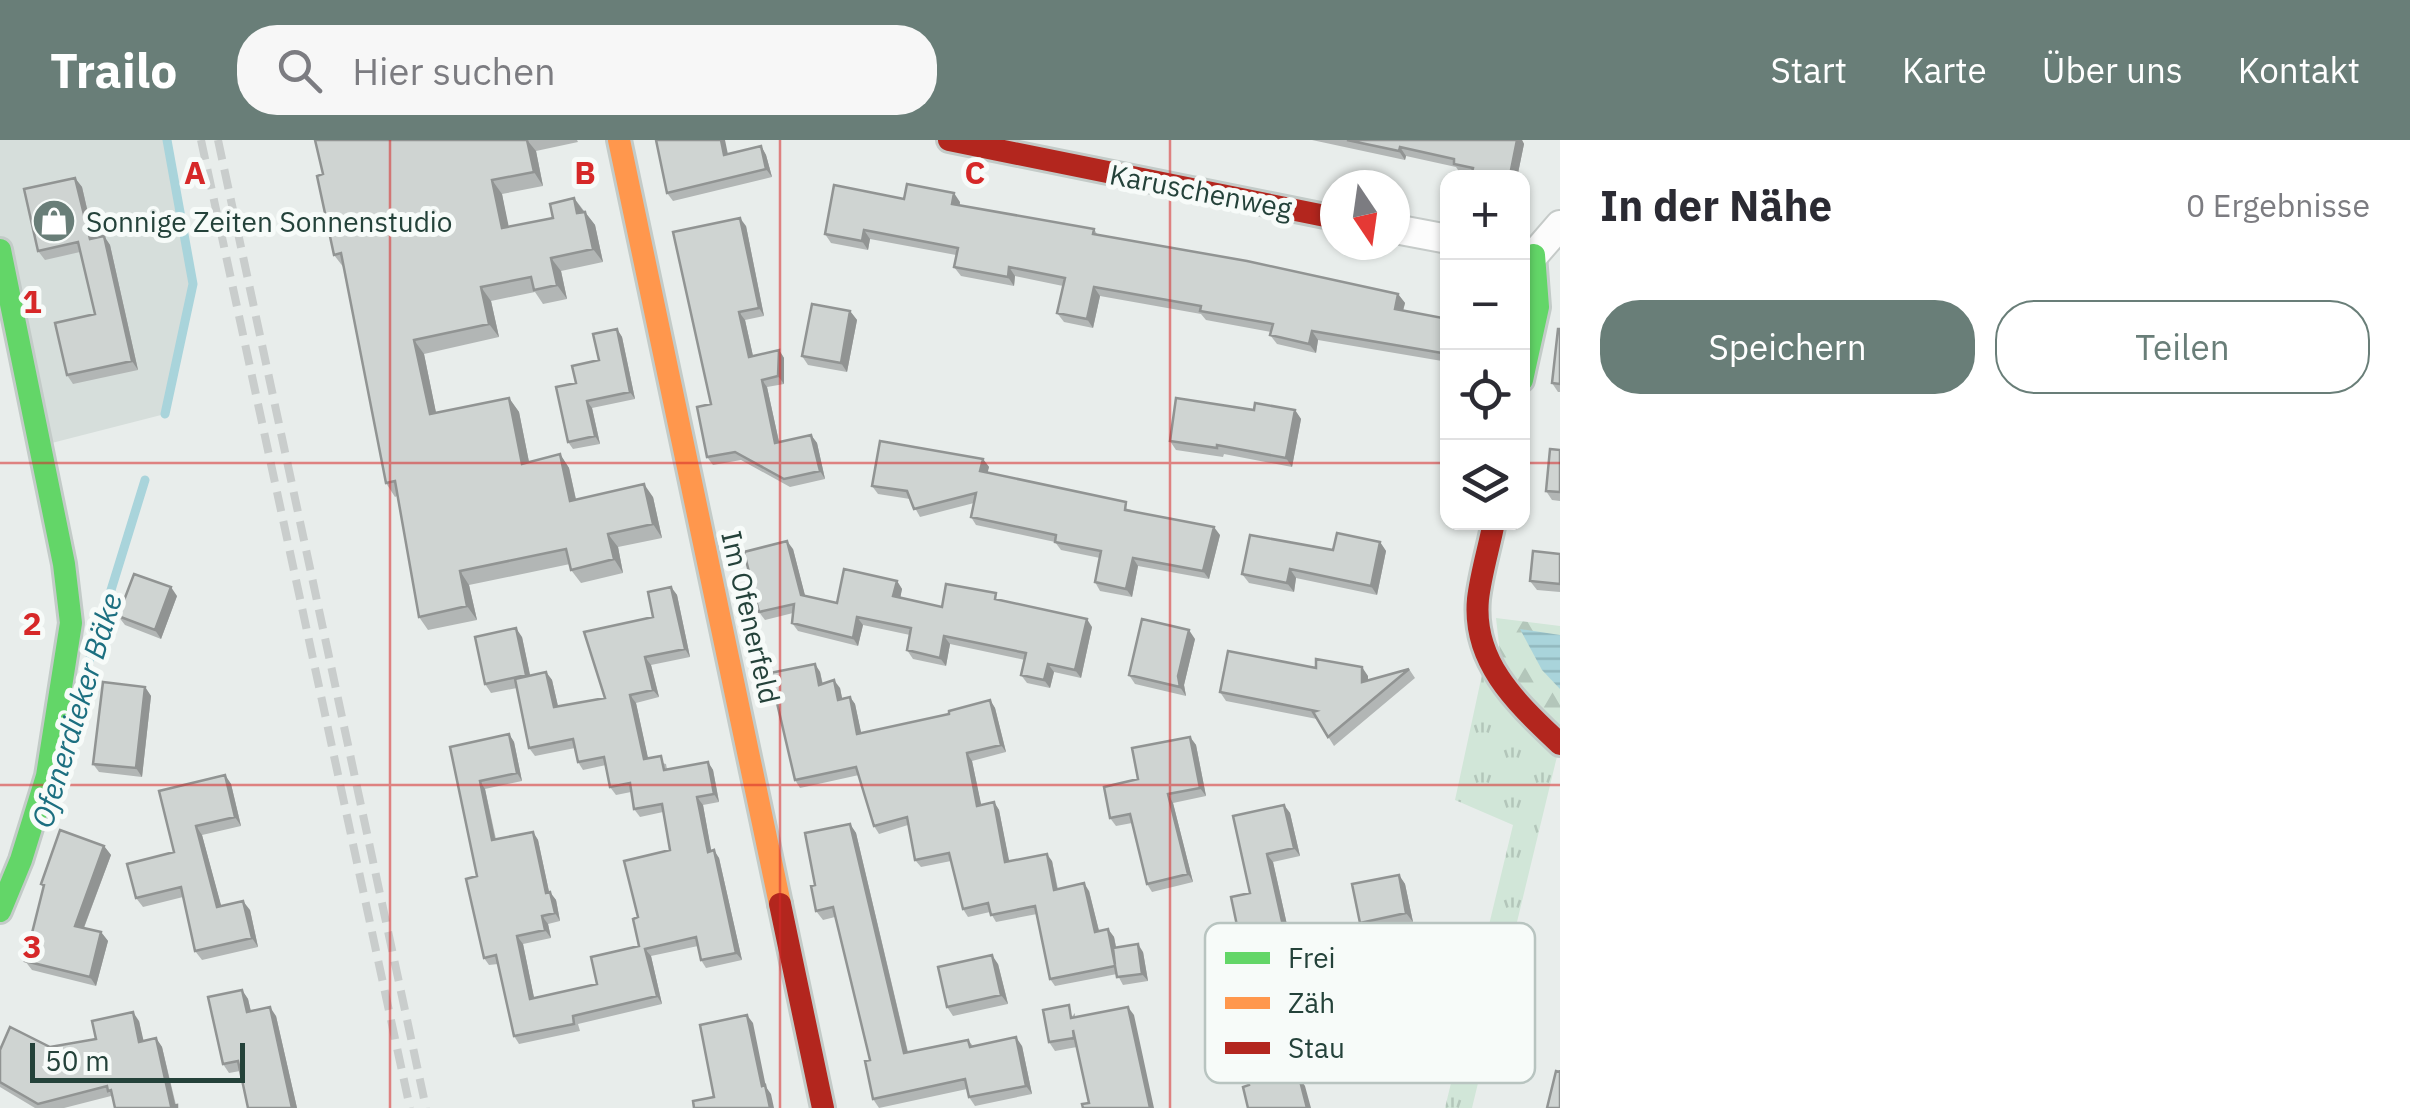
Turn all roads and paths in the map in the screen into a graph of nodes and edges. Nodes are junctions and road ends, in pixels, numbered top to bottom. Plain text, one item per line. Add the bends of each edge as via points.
1 (618, 140) edge
2 (949, 140) edge
3 (1320, 215) edge
4 (1560, 225) edge
5 (1410, 232) edge
6 (1440, 237) edge
7 (0, 250) edge
8 (1530, 252) edge
9 (1529, 260) edge
10 (1529, 350) edge
11 (1492, 530) edge
12 (1560, 744) edge
13 (0, 911) edge
14 (823, 1108) edge

1 - 14 street, Im Ofenerfeld
2 - 3 street, Karuschenweg
4 - 8 street
5 - 6 street
7 - 13 street via 71,623 47,776
9 - 10 street via 1538,307
11 - 12 street via 1479,597 1481,644 1505,688

